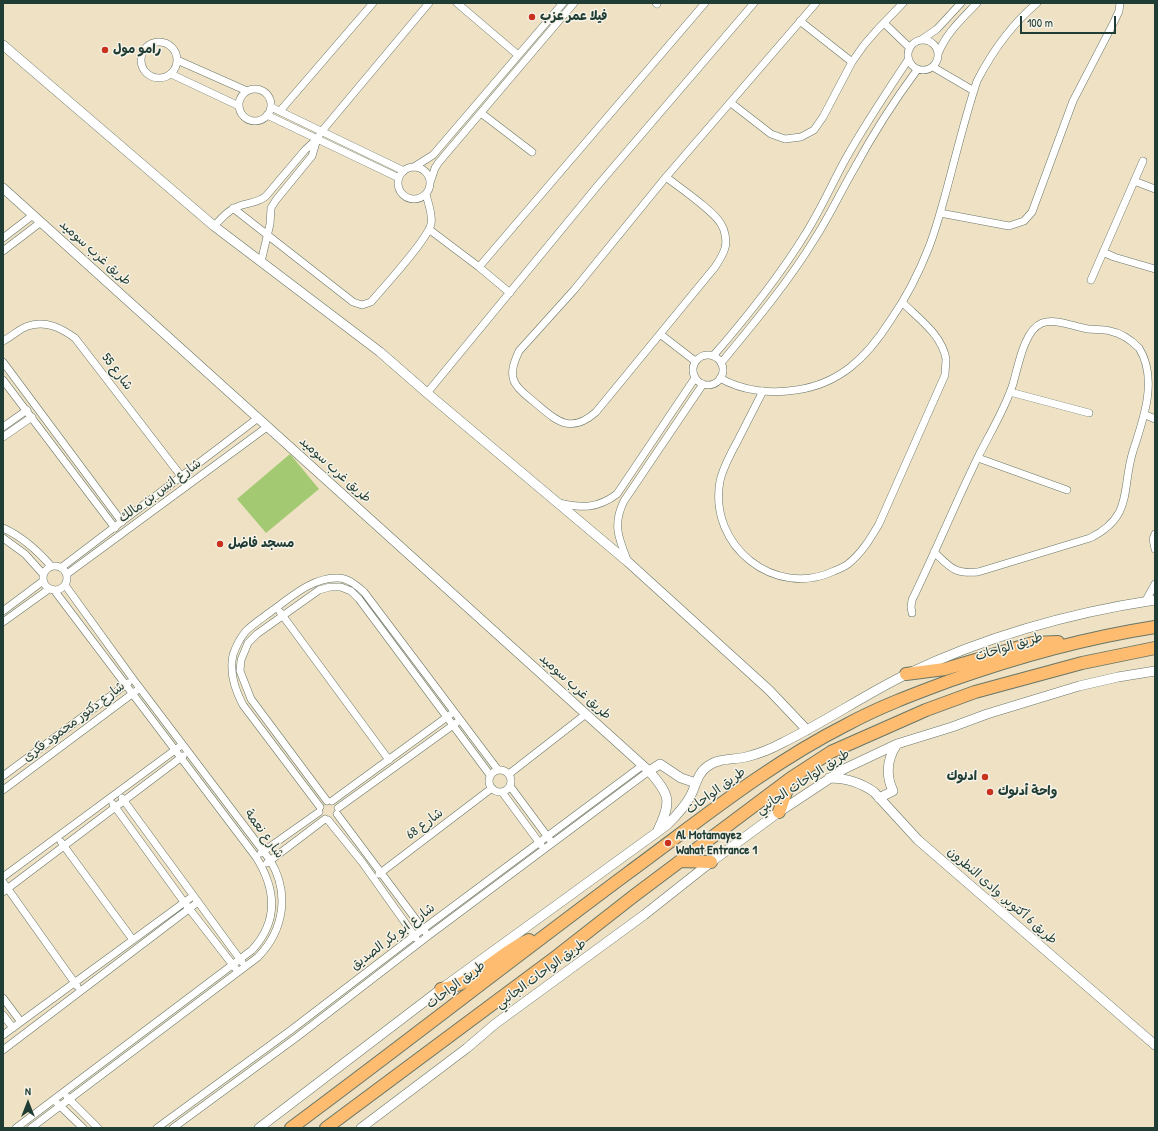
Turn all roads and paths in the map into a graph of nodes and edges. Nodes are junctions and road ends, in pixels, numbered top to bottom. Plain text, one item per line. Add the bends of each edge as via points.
1 (373, 3) edge
2 (429, 3) edge
3 (457, 3) edge
4 (563, 3) edge
5 (574, 3) edge
6 (705, 3) edge
7 (754, 3) edge
8 (816, 3) edge
9 (903, 3) edge
10 (961, 3) edge
11 (977, 3) edge
12 (1037, 3) edge
13 (1120, 3) edge
14 (800, 21) junction
15 (884, 22) junction
16 (921, 40) junction
17 (3, 45) edge
18 (910, 48) junction
19 (938, 54) junction
20 (518, 55) junction
21 (177, 60) junction
22 (908, 60) junction
23 (852, 62) junction
24 (933, 66) junction
25 (917, 70) junction
26 (170, 74) junction
27 (247, 91) junction
28 (974, 91) junction
29 (731, 103) junction
30 (239, 106) junction
31 (271, 107) junction
32 (280, 111) junction
33 (481, 113) junction
34 (267, 115) junction
35 (322, 132) junction
36 (317, 139) junction
37 (532, 152) dead end
38 (1143, 161) dead end
39 (414, 167) junction
40 (404, 171) junction
41 (666, 177) junction
42 (399, 178) junction
43 (1134, 181) junction
44 (430, 183) junction
45 (3, 188) edge
46 (1155, 189) edge
47 (426, 194) junction
48 (261, 201) junction
49 (234, 208) junction
50 (271, 208) junction
51 (940, 213) junction
52 (33, 216) junction
53 (41, 222) junction
54 (214, 226) junction
55 (430, 230) junction
56 (267, 235) junction
57 (3, 238) edge
58 (3, 251) edge
59 (1103, 252) junction
60 (261, 262) junction
61 (479, 267) junction
62 (1155, 269) edge
63 (1091, 280) dead end
64 (510, 293) junction
65 (903, 303) junction
66 (660, 334) junction
67 (3, 341) edge
68 (713, 356) junction
69 (695, 361) junction
70 (3, 362) edge
71 (721, 363) junction
72 (695, 378) junction
73 (720, 378) junction
74 (3, 380) edge
75 (703, 384) junction
76 (763, 391) junction
77 (1010, 392) junction
78 (427, 393) junction
79 (37, 410) junction
80 (1089, 413) dead end
81 (30, 414) junction
82 (1146, 415) junction
83 (258, 418) junction
84 (1155, 419) edge
85 (3, 427) edge
86 (268, 427) junction
87 (3, 437) edge
88 (978, 458) junction
89 (182, 478) junction
90 (188, 485) junction
91 (1066, 490) dead end
92 (558, 503) junction
93 (118, 525) junction
94 (3, 528) edge
95 (123, 533) junction
96 (1155, 534) edge
97 (3, 538) edge
98 (1155, 549) edge
99 (934, 552) junction
100 (628, 562) junction
101 (51, 566) junction
102 (65, 570) junction
103 (43, 577) junction
104 (1155, 584) edge
105 (65, 585) junction
106 (308, 586) junction
107 (51, 589) junction
108 (312, 593) junction
109 (1155, 600) edge
110 (1145, 602) junction
111 (277, 607) junction
112 (376, 607) junction
113 (3, 610) edge
114 (369, 612) junction
115 (912, 613) dead end
116 (282, 615) junction
117 (3, 622) edge
118 (1155, 627) edge
119 (1071, 643) junction
120 (1155, 648) edge
121 (1155, 671) edge
122 (906, 674) junction
123 (133, 679) junction
124 (126, 685) junction
125 (140, 688) junction
126 (132, 694) junction
127 (454, 712) junction
128 (586, 714) junction
129 (447, 717) junction
130 (460, 720) junction
131 (453, 725) junction
132 (807, 730) junction
133 (897, 744) junction
134 (182, 745) junction
135 (175, 750) junction
136 (188, 753) junction
137 (181, 758) junction
138 (389, 760) junction
139 (646, 768) junction
140 (498, 770) junction
141 (509, 774) junction
142 (490, 775) junction
143 (3, 776) edge
144 (791, 778) junction
145 (829, 778) junction
146 (696, 783) junction
147 (510, 786) junction
148 (492, 788) junction
149 (3, 790) edge
150 (118, 792) junction
151 (502, 792) junction
152 (879, 798) junction
153 (109, 799) junction
154 (124, 800) junction
155 (330, 801) junction
156 (115, 807) junction
157 (319, 809) junction
158 (338, 811) junction
159 (779, 812) junction
160 (326, 819) junction
161 (657, 832) junction
162 (547, 836) junction
163 (58, 837) junction
164 (538, 842) junction
165 (552, 843) junction
166 (64, 846) junction
167 (544, 849) junction
168 (263, 851) junction
169 (256, 857) junction
170 (270, 860) junction
171 (680, 861) junction
172 (711, 862) junction
173 (262, 866) junction
174 (382, 872) junction
175 (3, 877) edge
176 (374, 878) junction
177 (5, 887) edge
178 (193, 896) junction
179 (184, 902) junction
180 (198, 902) junction
181 (189, 909) junction
182 (423, 929) junction
183 (414, 935) junction
184 (428, 936) junction
185 (542, 937) junction
186 (133, 940) junction
187 (420, 943) junction
188 (240, 959) junction
189 (233, 965) junction
190 (246, 967) junction
191 (239, 972) junction
192 (75, 983) junction
193 (441, 989) junction
194 (81, 991) junction
195 (3, 998) edge
196 (3, 1015) edge
197 (21, 1022) junction
198 (13, 1028) junction
199 (3, 1036) edge
200 (1155, 1045) edge
201 (3, 1050) edge
202 (62, 1093) junction
203 (69, 1099) junction
204 (54, 1100) junction
205 (60, 1106) junction
206 (16, 1128) edge
207 (31, 1128) edge
208 (83, 1128) edge
209 (98, 1128) edge
210 (157, 1128) edge
211 (173, 1128) edge
212 (259, 1128) edge
213 (291, 1128) edge
214 (326, 1128) edge
215 (361, 1128) edge

1 - 32 street
2 - 35 street
3 - 20 street
4 - 20 street
5 - 33 street
6 - 61 street
7 - 64 street
8 - 14 street
9 - 15 street
10 - 16 street via 938,29
11 - 19 street via 953,28
12 - 28 street via 999,44 977,81
13 - 51 street via 1114,22 1071,105 1032,212 1024,221 1009,226
14 - 23 street
14 - 29 street
15 - 18 street
15 - 23 street
16 - 18 street
16 - 19 street via 930,42
17 - 54 street
18 - 22 street
19 - 24 street
20 - 39 street via 432,155
21 - 26 street
21 - 26 street via 174,50 164,43 153,44 144,50 142,67 149,75 160,78
21 - 27 street
22 - 25 street
22 - 68 street via 864,127 786,265
23 - 29 street via 823,117 814,130 801,137 786,139 771,134
24 - 25 street via 926,70
24 - 28 street
25 - 71 street via 874,133 833,209 795,270
26 - 30 street
27 - 30 street via 241,97
27 - 31 street via 257,89 266,93
28 - 51 street
29 - 41 street
30 - 34 street via 243,116 252,121 258,121
31 - 32 street
31 - 34 street
32 - 35 street
33 - 37 street
33 - 44 street via 439,162
34 - 36 street
35 - 36 street
35 - 40 street
36 - 42 street
36 - 48 street
36 - 50 street via 312,156
38 - 43 street
39 - 40 street
39 - 44 street via 426,172
40 - 42 street
41 - 66 street via 714,215 722,224 726,235 725,247 715,267
41 - 66 street via 574,290 519,351 513,371 514,380 519,389 556,420 566,424 578,423 596,412
42 - 47 street via 398,187 406,197 419,199
43 - 46 street
43 - 59 street
44 - 47 street
45 - 52 street, طريق غرب سوميد
47 - 55 street via 431,214
48 - 49 street
48 - 50 street
49 - 54 street
49 - 56 street
50 - 56 street
51 - 65 street via 930,245
52 - 53 street, طريق غرب سوميد
52 - 57 street
53 - 58 street
53 - 83 street, طريق غرب سوميد
54 - 60 street
55 - 56 street via 371,302 362,305 353,302
55 - 61 street
56 - 60 street
59 - 62 street
59 - 63 street
60 - 78 street via 366,341
61 - 64 street
64 - 78 street
65 - 76 street via 867,353 849,369 828,381 806,389 785,392
65 - 76 street via 933,332 941,345 946,360 945,375 879,524 866,547 847,565 823,576 797,579 772,574 750,561 732,543 722,524 718,503 720,481 726,461
66 - 69 street
67 - 89 street, شارع 55 via 27,326 44,324 61,328 76,338
68 - 69 street via 703,356
68 - 71 street
69 - 72 street
70 - 79 street
71 - 73 street via 723,371
72 - 75 street
72 - 92 street via 617,494 608,501 586,507
73 - 75 street via 710,385
73 - 76 street via 742,388
74 - 81 street
75 - 100 street via 620,509 617,518 618,536
77 - 80 street
77 - 82 street via 1028,337 1033,329 1041,324 1050,321 1111,331 1125,337 1146,355 1153,372 1153,388
77 - 88 street
78 - 92 street
79 - 81 street
79 - 93 street
81 - 85 street
81 - 87 street
81 - 93 street
82 - 84 street
82 - 99 street via 1128,468 1124,504 1110,525 1101,532 1090,538 978,572 965,573 952,569
83 - 86 street, طريق غرب سوميد
83 - 89 street, شارع انس بن مالك
86 - 90 street, شارع انس بن مالك
86 - 128 street, طريق غرب سوميد
88 - 91 street
88 - 99 street
89 - 90 street, شارع 55
89 - 93 street, شارع انس بن مالك
90 - 95 street, شارع انس بن مالك
92 - 100 street
93 - 95 street
93 - 102 street, شارع انس بن مالك
94 - 101 street via 29,544
95 - 102 street, شارع انس بن مالك
96 - 98 street
97 - 103 street via 25,554
99 - 115 street via 912,600
100 - 132 street via 769,690
101 - 102 street via 56,565
101 - 103 street via 47,568
102 - 105 street via 68,579
103 - 107 street
103 - 113 street
104 - 110 street
105 - 107 street via 59,590
105 - 123 street, شارع نعمة
106 - 108 street
106 - 111 street
106 - 112 street via 324,580 344,579 360,588
107 - 117 street
107 - 124 street, شارع نعمة
108 - 114 street via 335,586 346,588 359,598
108 - 116 street
109 - 110 street
110 - 122 street via 1023,629 970,647
111 - 116 street
111 - 157 street via 251,627 238,643 232,662 234,682 240,700
112 - 114 street
112 - 127 street
114 - 129 street
116 - 138 street
116 - 155 street via 248,643 242,654 240,672 255,705
118 - 119 highway, طريق الواحات
119 - 122 highway via 1033,643 951,667
119 - 185 highway, طريق الواحات via 972,672 925,689 872,711 820,738 737,792
120 - 144 highway via 1082,663 951,701 831,752
121 - 133 street, طريق الواحات الجانبي via 1060,691
122 - 132 street
123 - 124 street, شارع دكتور محمود فكرى
123 - 125 street, شارع نعمة
124 - 126 street, شارع نعمة
124 - 143 street, شارع دكتور محمود فكرى
125 - 126 street, شارع دكتور محمود فكرى
125 - 134 street, شارع نعمة
126 - 135 street, شارع نعمة
126 - 149 street, شارع دكتور محمود فكرى
127 - 129 street
127 - 130 street
128 - 139 street, طريق غرب سوميد
128 - 141 street
129 - 131 street
129 - 138 street
130 - 131 street
130 - 140 street
131 - 142 street
131 - 158 street
132 - 146 street via 779,745 746,757 713,763 702,771
133 - 145 street, طريق الواحات الجانبي
133 - 152 street via 890,756 888,770 892,791
134 - 135 street
134 - 136 street, شارع نعمة
135 - 137 street, شارع نعمة
135 - 150 street
136 - 137 street
136 - 168 street, شارع نعمة
137 - 154 street
137 - 169 street, شارع نعمة
138 - 155 street
139 - 146 street via 660,764 676,776
139 - 161 street, طريق غرب سوميد via 662,786 667,799 666,813
139 - 162 street, شارع ابو بكر الصديق
139 - 165 street, شارع ابو بكر الصديق
140 - 141 street via 504,770
140 - 142 street
141 - 147 street via 512,780
142 - 148 street via 489,784
144 - 159 highway
144 - 171 highway
145 - 152 street, طريق 6 أكتوبر, وادى النطرون via 861,784
145 - 159 street, طريق الواحات الجانبي
146 - 161 street via 681,811
147 - 151 street
147 - 162 street
148 - 151 street via 496,792
148 - 174 street, شارع 68
150 - 153 street
150 - 154 street
151 - 164 street
152 - 200 street, طريق 6 أكتوبر, وادى النطرون via 923,844
153 - 156 street
153 - 163 street
154 - 156 street
154 - 178 street
155 - 157 street via 323,803
155 - 158 street via 336,804
156 - 166 street
156 - 179 street
157 - 160 street via 321,816
157 - 168 street
158 - 160 street via 335,817
158 - 174 street
159 - 172 street, طريق الواحات الجانبي
160 - 170 street
160 - 176 street
161 - 193 street
162 - 164 street, شارع ابو بكر الصديق
162 - 165 street
163 - 166 street
163 - 175 street
164 - 167 street
164 - 182 street, شارع ابو بكر الصديق
165 - 167 street, شارع ابو بكر الصديق
166 - 177 street
166 - 186 street
167 - 184 street, شارع ابو بكر الصديق
168 - 169 street
168 - 170 street, شارع نعمة
169 - 173 street, شارع نعمة
170 - 173 street
170 - 190 street, شارع نعمة via 282,890 281,916 268,946
171 - 172 highway
171 - 214 highway
172 - 215 street, طريق الواحات الجانبي
173 - 188 street, شارع نعمة via 272,895 270,918 261,938 252,950
174 - 176 street, شارع 68
174 - 182 street
176 - 183 street
177 - 192 street
178 - 179 street
178 - 180 street
179 - 181 street
179 - 186 street
180 - 181 street
180 - 188 street
181 - 189 street
181 - 194 street
182 - 183 street, شارع ابو بكر الصديق
182 - 184 street
183 - 187 street
183 - 210 street, شارع ابو بكر الصديق via 291,1030
184 - 187 street, شارع ابو بكر الصديق
185 - 193 highway via 520,944 467,981 455,987
185 - 213 highway, طريق الواحات
186 - 192 street
187 - 211 street, شارع ابو بكر الصديق
188 - 189 street, شارع نعمة
188 - 190 street
189 - 191 street
189 - 202 street, شارع نعمة
190 - 191 street, شارع نعمة
191 - 203 street, شارع نعمة
192 - 194 street
192 - 197 street
193 - 212 street
194 - 201 street
195 - 197 street
196 - 198 street
197 - 198 street
198 - 199 street
202 - 203 street
202 - 204 street, شارع نعمة
203 - 205 street, شارع نعمة
203 - 209 street
204 - 205 street
204 - 206 street, شارع نعمة
205 - 207 street, شارع نعمة
205 - 208 street

